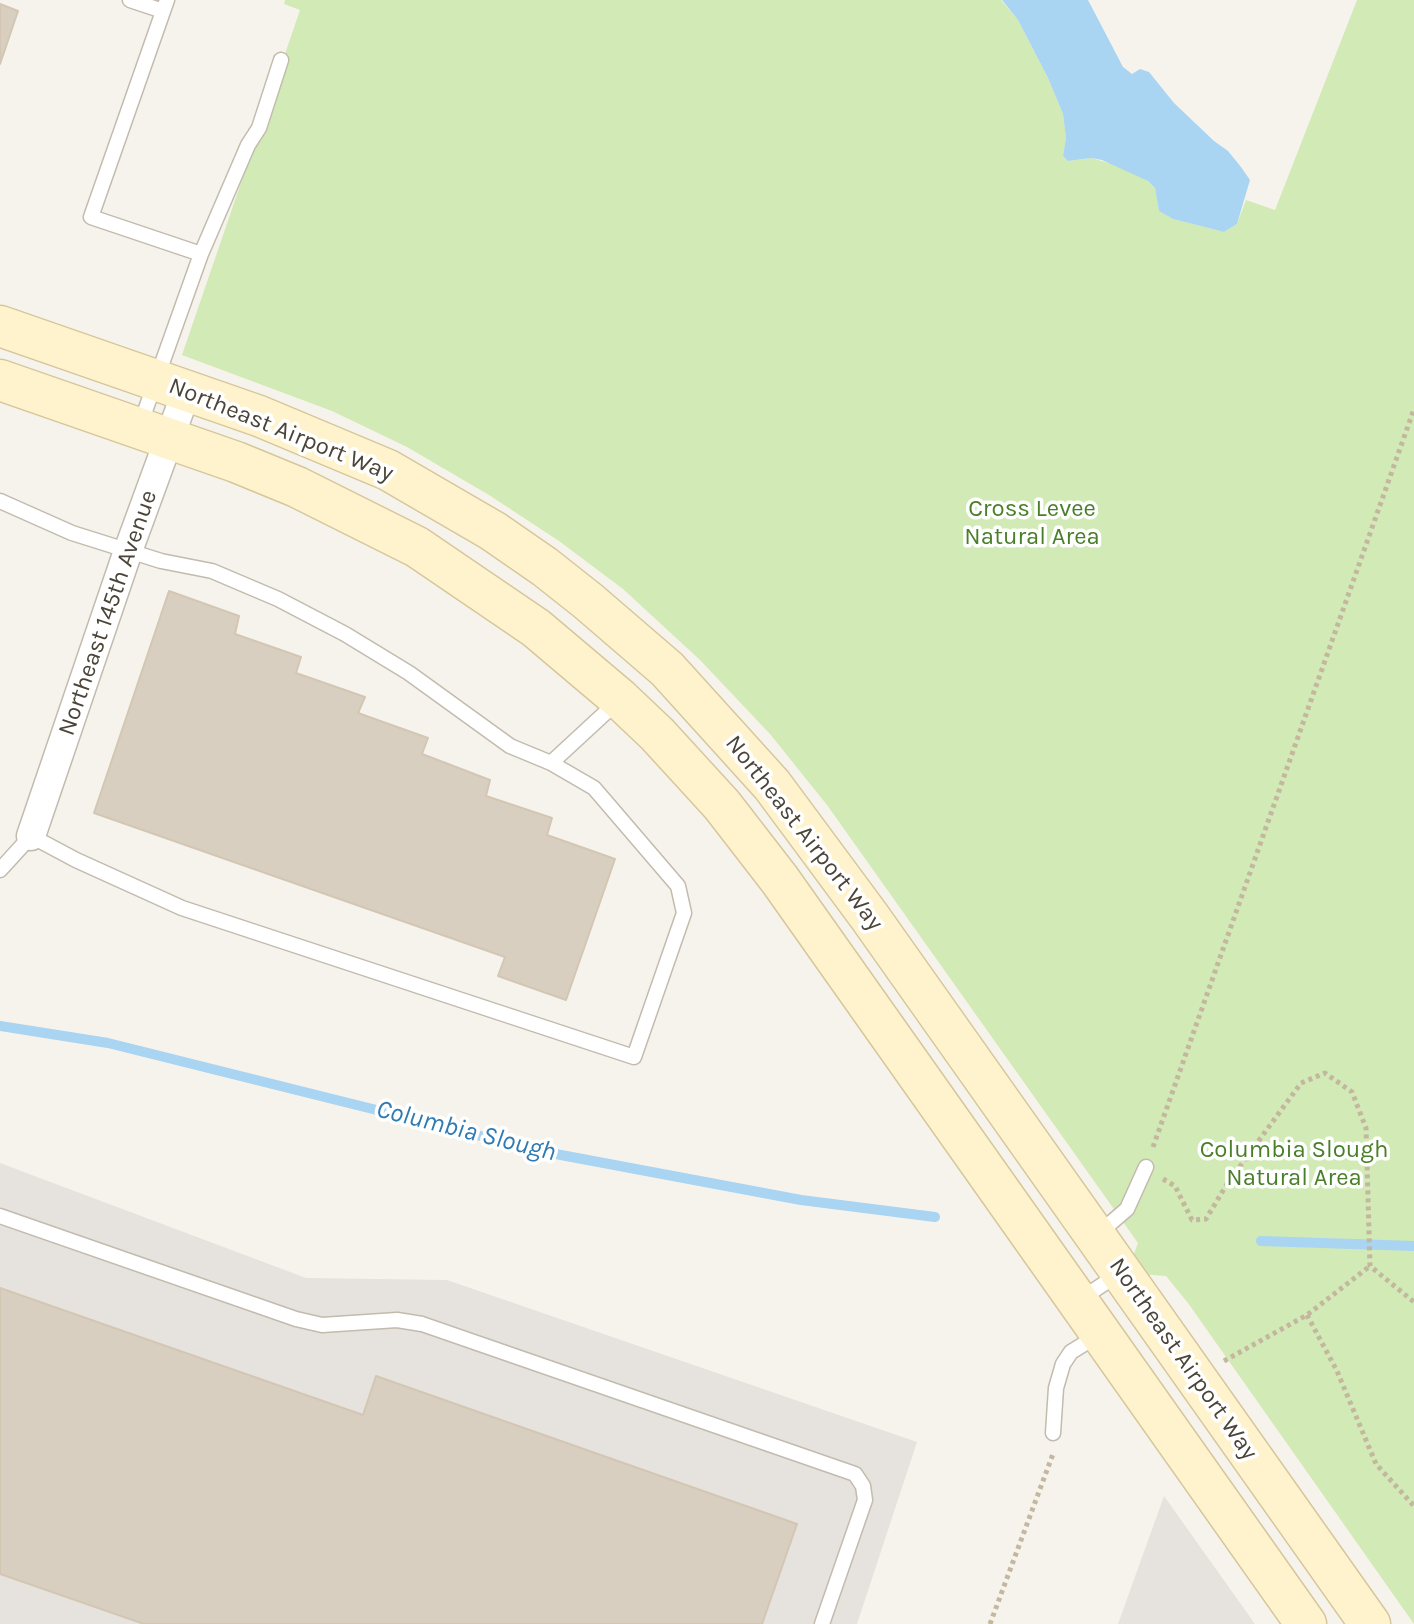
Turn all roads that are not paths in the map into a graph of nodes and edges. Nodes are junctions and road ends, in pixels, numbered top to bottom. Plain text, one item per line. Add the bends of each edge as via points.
1 (130, 0) edge
2 (165, 6) edge
3 (281, 60) dead end
4 (201, 254) junction
5 (0, 326) edge
6 (0, 380) edge
7 (172, 385) junction
8 (154, 434) junction
9 (0, 501) edge
10 (128, 551) junction
11 (620, 699) junction
12 (551, 763) junction
13 (31, 836) junction
14 (0, 870) edge
15 (1146, 1167) road end
16 (0, 1216) edge
17 (1095, 1236) junction
18 (1121, 1272) junction
19 (1089, 1318) junction
20 (1053, 1433) road end
21 (822, 1624) edge
22 (1306, 1624) edge
23 (1370, 1624) edge

1 - 2 lane
2 - 4 lane via 91,217
3 - 4 lane via 259,128
4 - 7 lane
5 - 7 main road, Northeast Airport Way
6 - 8 main road, Northeast Airport Way
7 - 8 street, Northeast 145th Avenue
7 - 17 main road, Northeast Airport Way via 328,444 436,496 545,567 667,669 772,785
8 - 10 street, Northeast 145th Avenue
8 - 11 main road, Northeast Airport Way via 297,487 417,547 536,628
9 - 10 lane
10 - 12 lane via 212,571 278,599 409,673 510,746
10 - 13 street, Northeast 145th Avenue
11 - 12 lane
11 - 19 main road, Northeast Airport Way via 722,805 780,880
12 - 13 lane via 594,788 678,886 684,913 634,1057 182,908
13 - 14 lane
15 - 17 lane via 1127,1209
16 - 21 lane via 296,1319 322,1325 397,1320 422,1324 855,1474 865,1500
17 - 18 main road, Northeast Airport Way
18 - 19 lane
18 - 23 main road, Northeast Airport Way
19 - 20 lane via 1063,1364
19 - 22 main road, Northeast Airport Way

